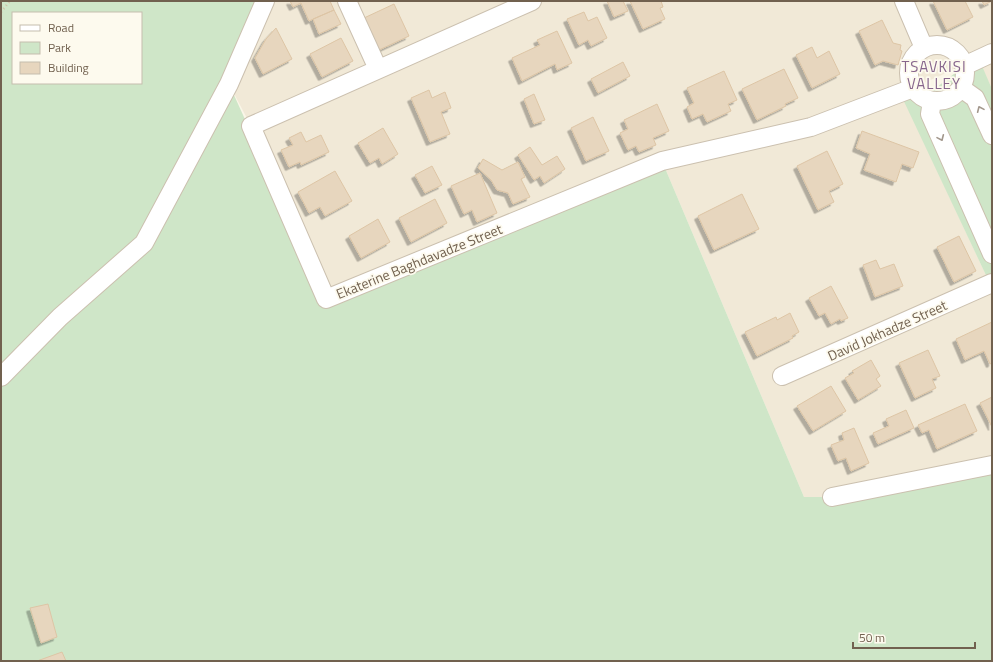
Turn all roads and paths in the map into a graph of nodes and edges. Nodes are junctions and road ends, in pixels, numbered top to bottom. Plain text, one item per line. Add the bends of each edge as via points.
1 (10, 1) edge
2 (266, 1) edge
3 (347, 1) edge
4 (532, 1) edge
5 (904, 1) edge
6 (1, 12) edge
7 (924, 48) junction
8 (992, 53) edge
9 (964, 66) junction
10 (378, 69) junction
11 (913, 88) junction
12 (961, 88) junction
13 (932, 101) junction
14 (992, 135) edge
15 (992, 254) edge
16 (992, 283) edge
17 (782, 376) dead end
18 (1, 377) edge
19 (992, 465) edge
20 (832, 497) dead end

1 - 6 path
2 - 18 street via 229,84 144,243 60,317
3 - 10 street
4 - 10 street, Ekaterine Baghdavadze Street
5 - 7 street
7 - 9 street via 945,46 961,58
7 - 11 street via 917,54 909,69 909,79
8 - 9 street
9 - 12 street via 965,76
10 - 11 street, Ekaterine Baghdavadze Street via 251,126 326,299 662,161 811,127
11 - 13 street via 922,98
12 - 13 street via 946,100
14 -> 12 street via 975,98
13 -> 15 street via 930,114
16 - 17 street, David Jokhadze Street
19 - 20 street

